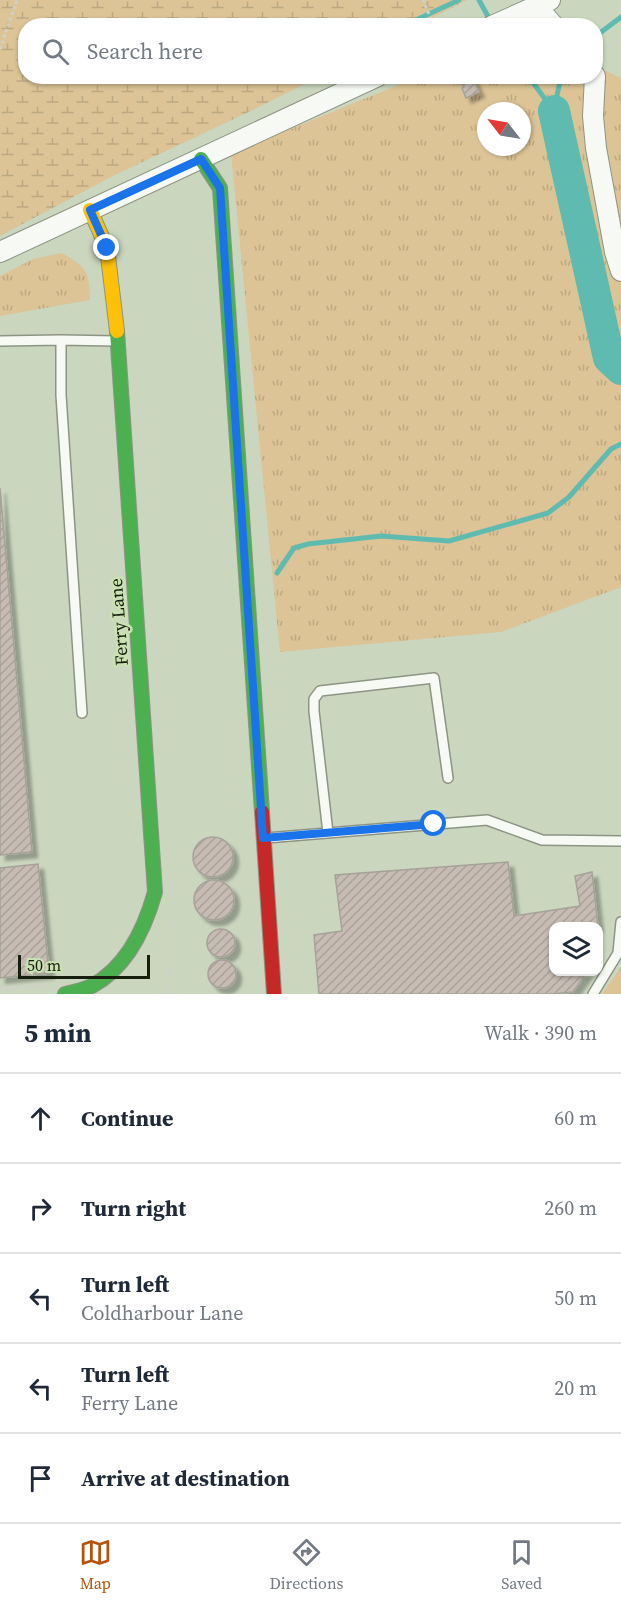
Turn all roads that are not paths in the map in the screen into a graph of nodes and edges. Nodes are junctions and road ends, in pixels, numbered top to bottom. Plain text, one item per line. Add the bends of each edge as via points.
1 (543, 3) edge
2 (509, 18) edge
3 (550, 18) edge
4 (361, 84) edge
5 (595, 84) edge
6 (201, 159) junction
7 (90, 210) junction
8 (0, 252) edge
9 (621, 271) edge
10 (61, 340) junction
11 (0, 341) edge
12 (118, 341) junction
13 (82, 713) dead end
14 (448, 778) dead end
15 (328, 833) junction
16 (263, 838) junction
17 (621, 841) edge
18 (621, 922) edge
19 (65, 994) edge
20 (274, 994) edge
21 (593, 994) edge

1 - 2 street
1 - 3 street
4 - 6 street
5 - 9 street via 596,148
6 - 7 street
6 - 16 street via 220,188
7 - 8 street
7 - 12 street, Ferry Lane via 107,248
10 - 11 lane
10 - 12 lane
10 - 13 lane via 61,395
12 - 19 street, Ferry Lane via 155,892 145,926 126,957 94,984
14 - 15 lane via 434,678 320,691 314,699 314,711
15 - 16 lane
15 - 17 lane via 487,820 542,840
16 - 20 street
18 - 21 lane via 618,952

